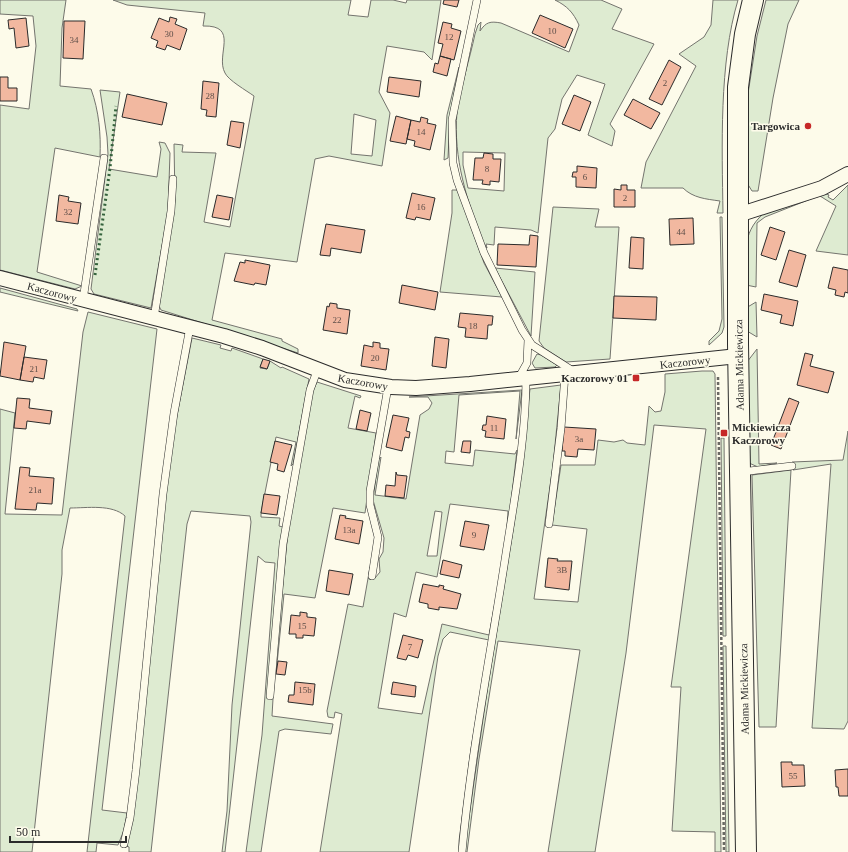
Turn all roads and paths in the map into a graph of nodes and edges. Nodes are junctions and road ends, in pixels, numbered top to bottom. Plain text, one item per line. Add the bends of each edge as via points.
1 (477, 0) edge
2 (753, 0) edge
3 (104, 158) dead end
4 (848, 174) edge
5 (173, 179) dead end
6 (738, 215) junction
7 (0, 278) edge
8 (83, 300) junction
9 (154, 318) junction
10 (190, 327) junction
11 (528, 340) junction
12 (738, 356) junction
13 (317, 370) junction
14 (571, 374) junction
15 (718, 377) dead end
16 (522, 379) junction
17 (388, 386) junction
18 (792, 466) dead end
19 (740, 472) junction
20 (549, 524) dead end
21 (372, 576) dead end
22 (270, 696) dead end
23 (124, 844) dead end
24 (462, 852) edge
25 (724, 852) edge
26 (746, 852) edge

1 - 11 lane via 452,120 453,163 466,207 482,247
2 - 6 street, Adama Mickiewicza via 744,40 738,87
3 - 8 lane
4 - 6 street via 822,188
5 - 9 lane via 171,211
6 - 12 street, Adama Mickiewicza
7 - 8 street, Kaczorowy
8 - 9 street, Kaczorowy
9 - 10 street, Kaczorowy
10 - 13 street, Kaczorowy via 257,346
10 - 23 lane via 174,413 163,494 136,770
11 - 14 lane
11 - 16 lane via 527,363
12 - 14 street, Kaczorowy
12 - 19 street, Adama Mickiewicza
13 - 17 street, Kaczorowy via 345,380
13 - 22 lane via 310,390 286,524
14 - 16 street, Kaczorowy
14 - 20 lane via 561,428
15 - 25 path
16 - 17 street, Kaczorowy via 416,388
16 - 24 lane via 523,422 511,524 470,782
17 - 21 lane via 370,491 370,505 378,537
18 - 19 lane
19 - 26 street, Adama Mickiewicza

